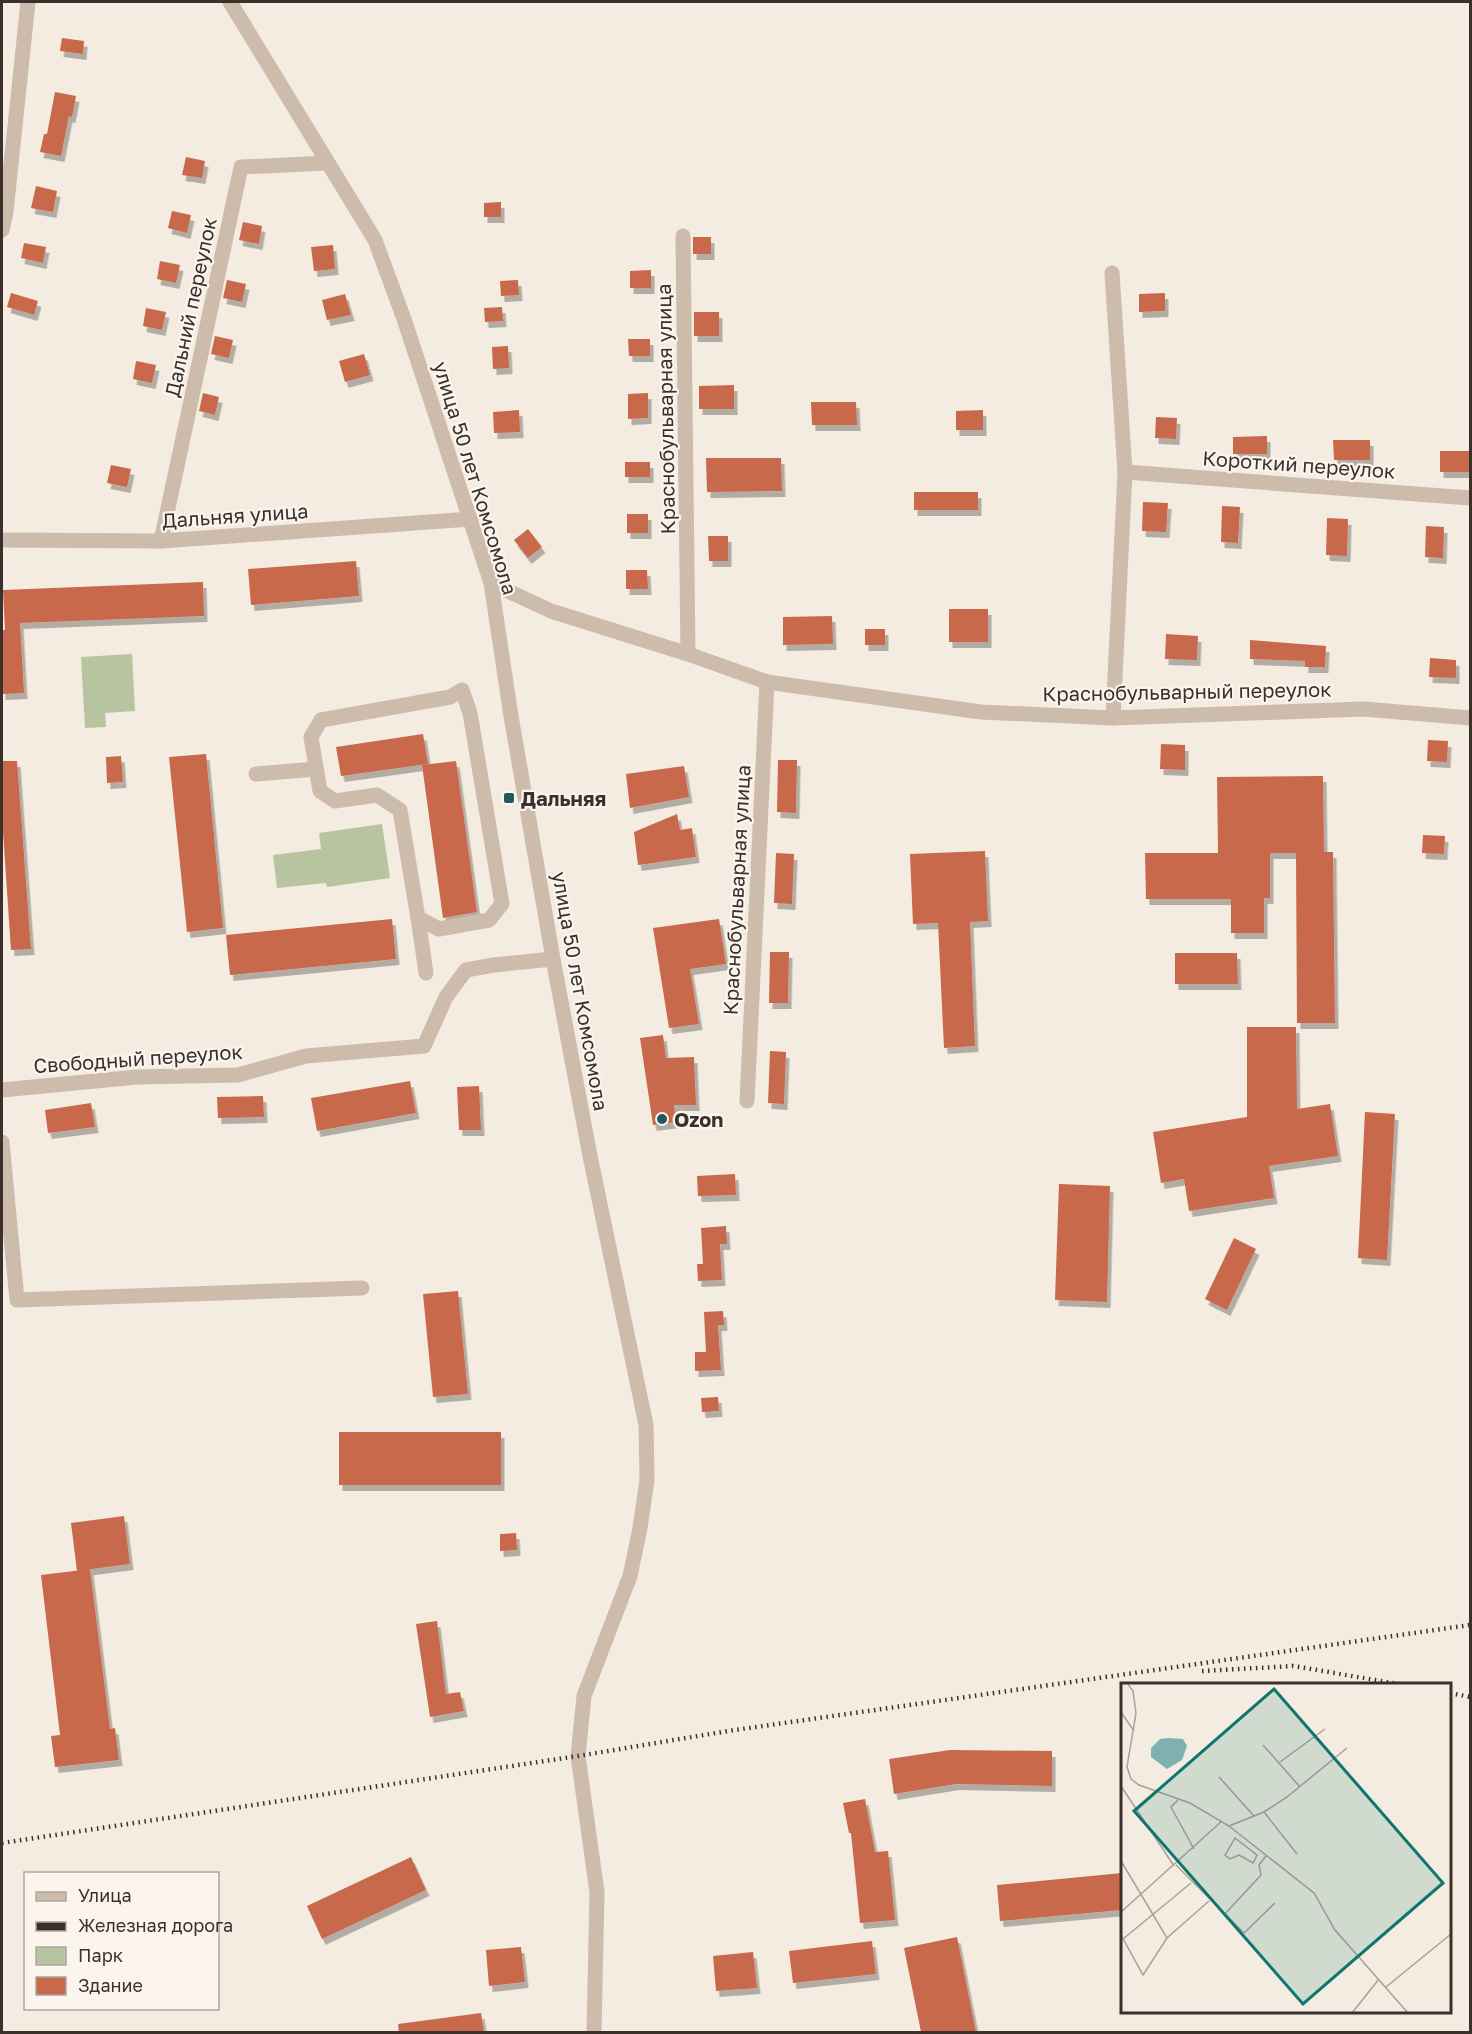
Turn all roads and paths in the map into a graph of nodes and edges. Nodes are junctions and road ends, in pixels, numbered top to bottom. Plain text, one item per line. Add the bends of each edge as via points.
1 (28, 2) edge
2 (230, 2) edge
3 (328, 163) junction
4 (2, 230) edge
5 (683, 236) dead end
6 (1112, 273) dead end
7 (1125, 472) junction
8 (1470, 498) edge
9 (471, 519) junction
10 (2, 540) edge
11 (161, 541) junction
12 (491, 583) junction
13 (688, 654) junction
14 (767, 682) junction
15 (1113, 718) junction
16 (1470, 718) edge
17 (316, 770) junction
18 (256, 774) dead end
19 (418, 918) junction
20 (553, 959) junction
21 (426, 972) dead end
22 (2, 1090) edge
23 (747, 1101) dead end
24 (2, 1142) edge
25 (362, 1288) dead end
26 (594, 2032) edge

1 - 4 street
2 - 3 street, улица 50 лет Комсомола
3 - 9 street, улица 50 лет Комсомола via 375,240
3 - 11 street, Дальний переулок via 241,167
5 - 13 street, Краснобульварная улица
6 - 7 street
7 - 8 street, Короткий переулок
7 - 15 street
9 - 11 street, Дальняя улица
9 - 12 street, улица 50 лет Комсомола
10 - 11 street, Дальняя улица
12 - 13 street, Краснобульварный переулок via 551,611
12 - 20 street, улица 50 лет Комсомола
13 - 14 street, Краснобульварный переулок
14 - 15 street, Краснобульварный переулок via 981,712
14 - 23 street, Краснобульварная улица
15 - 16 street, Краснобульварный переулок via 1365,709
17 - 18 street
17 - 19 street via 320,790 335,801 377,795 400,810
17 - 19 street via 310,737 321,720 450,697 462,690 470,713 502,904 489,920 439,929
19 - 21 street
20 - 22 street, Свободный переулок via 466,970 446,997 424,1046 306,1056 238,1075 136,1077
20 - 26 street, улица 50 лет Комсомола via 646,1425 647,1480 640,1528 630,1576 584,1696 578,1756 597,1892
24 - 25 street via 17,1300

